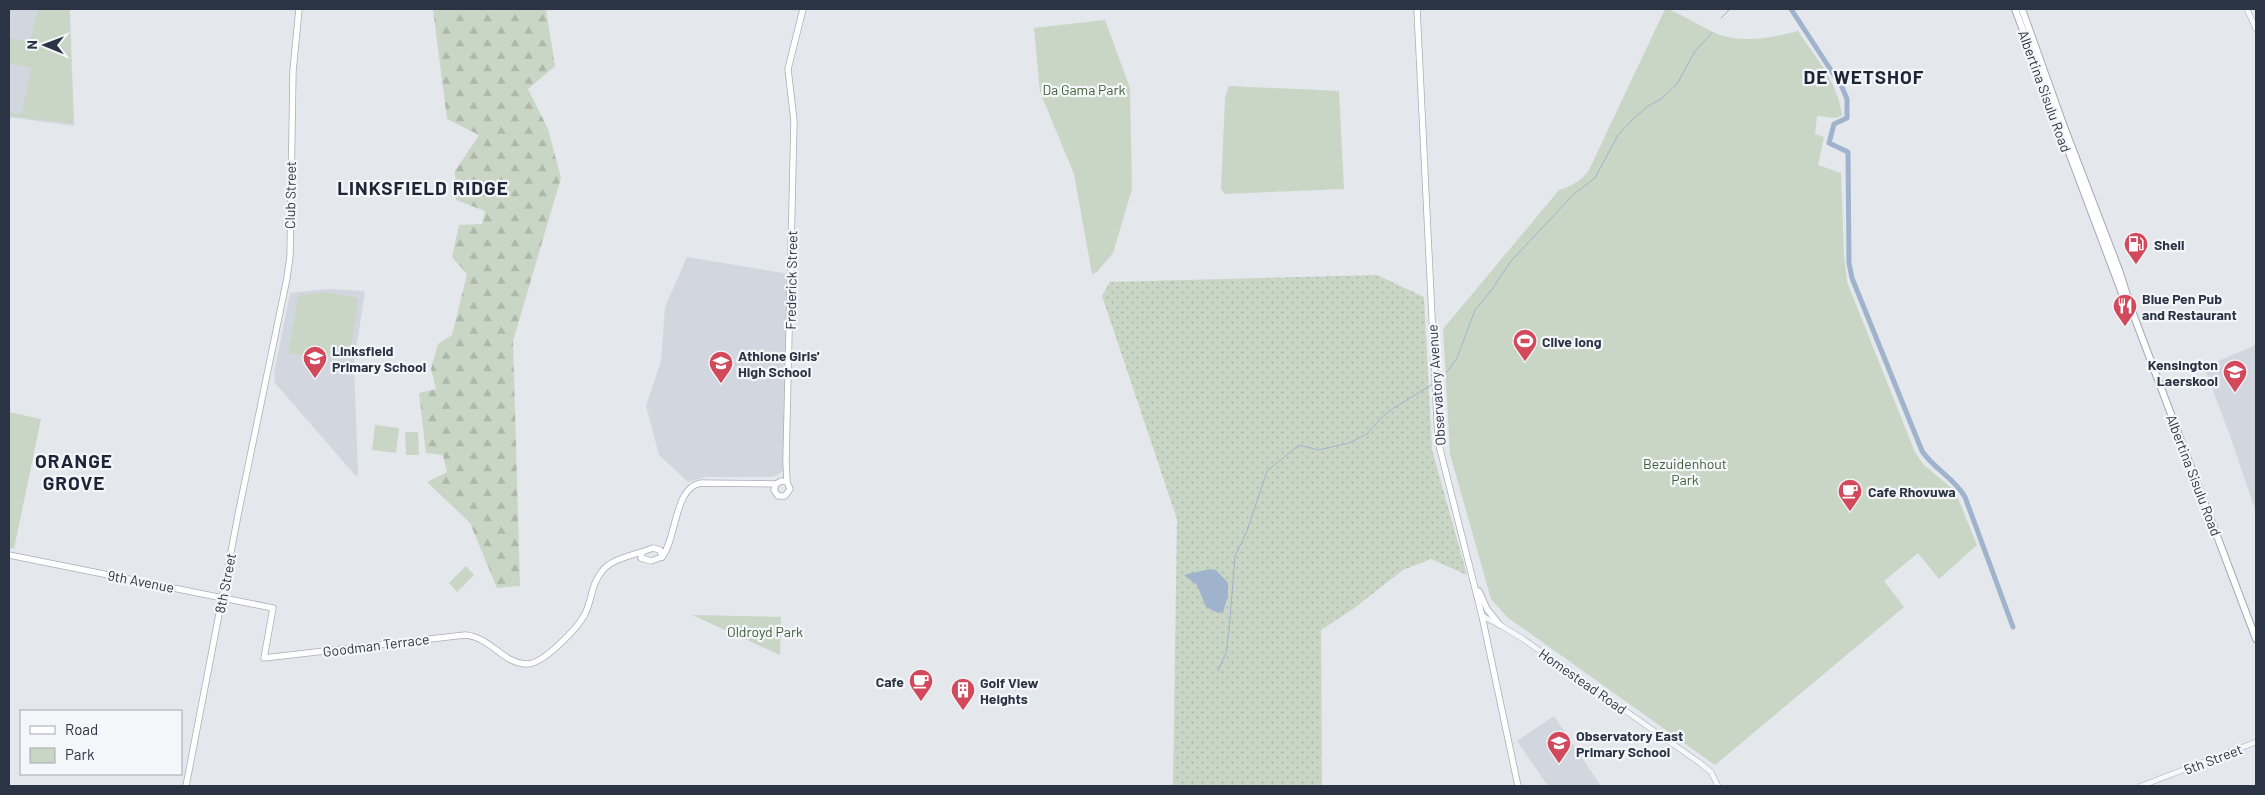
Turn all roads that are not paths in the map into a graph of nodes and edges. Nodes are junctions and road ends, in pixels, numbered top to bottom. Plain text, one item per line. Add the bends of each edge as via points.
1 (298, 9) edge
2 (803, 9) edge
3 (1417, 9) edge
4 (2015, 9) edge
5 (2022, 9) edge
6 (2247, 9) edge
7 (2256, 29) edge
8 (2132, 311) junction
9 (266, 379) joint
10 (786, 461) junction
11 (787, 482) junction
12 (777, 483) junction
13 (756, 485) junction
14 (775, 492) junction
15 (670, 541) junction
16 (653, 548) junction
17 (9, 555) edge
18 (641, 555) junction
19 (662, 557) junction
20 (1472, 578) junction
21 (222, 596) junction
22 (1482, 616) junction
23 (1500, 625) junction
24 (2256, 639) edge
25 (264, 658) joint
26 (2256, 742) edge
27 (186, 786) edge
28 (1518, 786) edge
29 (1718, 786) edge
30 (2141, 786) edge

1 - 9 main road, Club Street via 293,77 290,256
2 - 10 main road, Frederick Street via 788,65 794,128
3 - 20 main road, Observatory Avenue via 1437,432
4 - 8 main road, Albertina Sisulu Road via 2122,294
5 - 8 main road, Albertina Sisulu Road
6 - 7 street
8 - 24 main road, Albertina Sisulu Road
9 - 21 main road, 8th Street
10 - 11 main road, Frederick Street
10 - 12 main road, Frederick Street
11 - 12 main road
11 - 14 main road via 788,495 781,496
12 - 13 main road
12 - 14 main road
13 - 14 main road
13 - 15 main road via 701,483 689,488 683,497
15 - 16 main road
15 - 19 main road
16 - 18 main road
16 - 19 main road via 662,551
17 - 21 main road, 9th Avenue
18 - 19 main road via 643,560 651,561
18 - 25 main road, Goodman Terrace via 620,560 602,570 582,618 540,661 530,664 513,661 486,641 460,635
20 - 22 main road, Observatory Avenue
20 - 23 main road via 1487,609
21 - 25 main road, 9th Avenue via 273,608
21 - 27 main road, 8th Street
22 - 23 street, Homestead Road
22 - 28 main road, Observatory Avenue
23 - 29 street, Homestead Road via 1706,767
26 - 30 street, 5th Street

